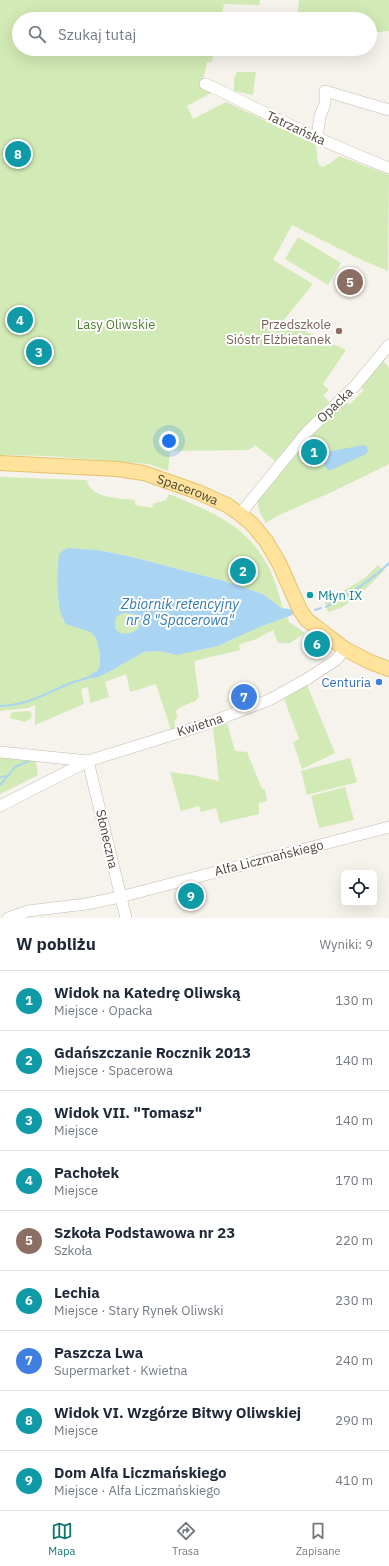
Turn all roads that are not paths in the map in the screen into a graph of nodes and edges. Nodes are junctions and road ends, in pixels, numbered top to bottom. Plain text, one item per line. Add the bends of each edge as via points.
1 (205, 84) dead end
2 (389, 110) edge
3 (318, 138) junction
4 (389, 168) edge
5 (389, 345) edge
6 (0, 463) edge
7 (234, 510) junction
8 (345, 649) junction
9 (389, 669) edge
10 (0, 752) edge
11 (88, 761) junction
12 (0, 806) edge
13 (389, 827) edge
14 (120, 897) junction
15 (8, 918) edge
16 (126, 918) edge

1 - 3 street, Tatrzańska
2 - 3 street via 325,91
3 - 4 street, Tatrzańska
5 - 7 street, Opacka via 355,386 307,432 250,501
6 - 7 main road, Spacerowa via 110,469 144,474 198,492
7 - 8 main road, Spacerowa via 252,524 266,541 300,610 312,624
8 - 9 main road, Spacerowa
8 - 11 street, Kwietna via 336,660 269,700 201,726
10 - 11 street, Kwietna
11 - 12 street, Kwietna
11 - 14 street, Słoneczna
13 - 14 street, Alfa Liczmańskiego
14 - 15 street, Alfa Liczmańskiego via 86,904 28,910
14 - 16 street, Słoneczna

